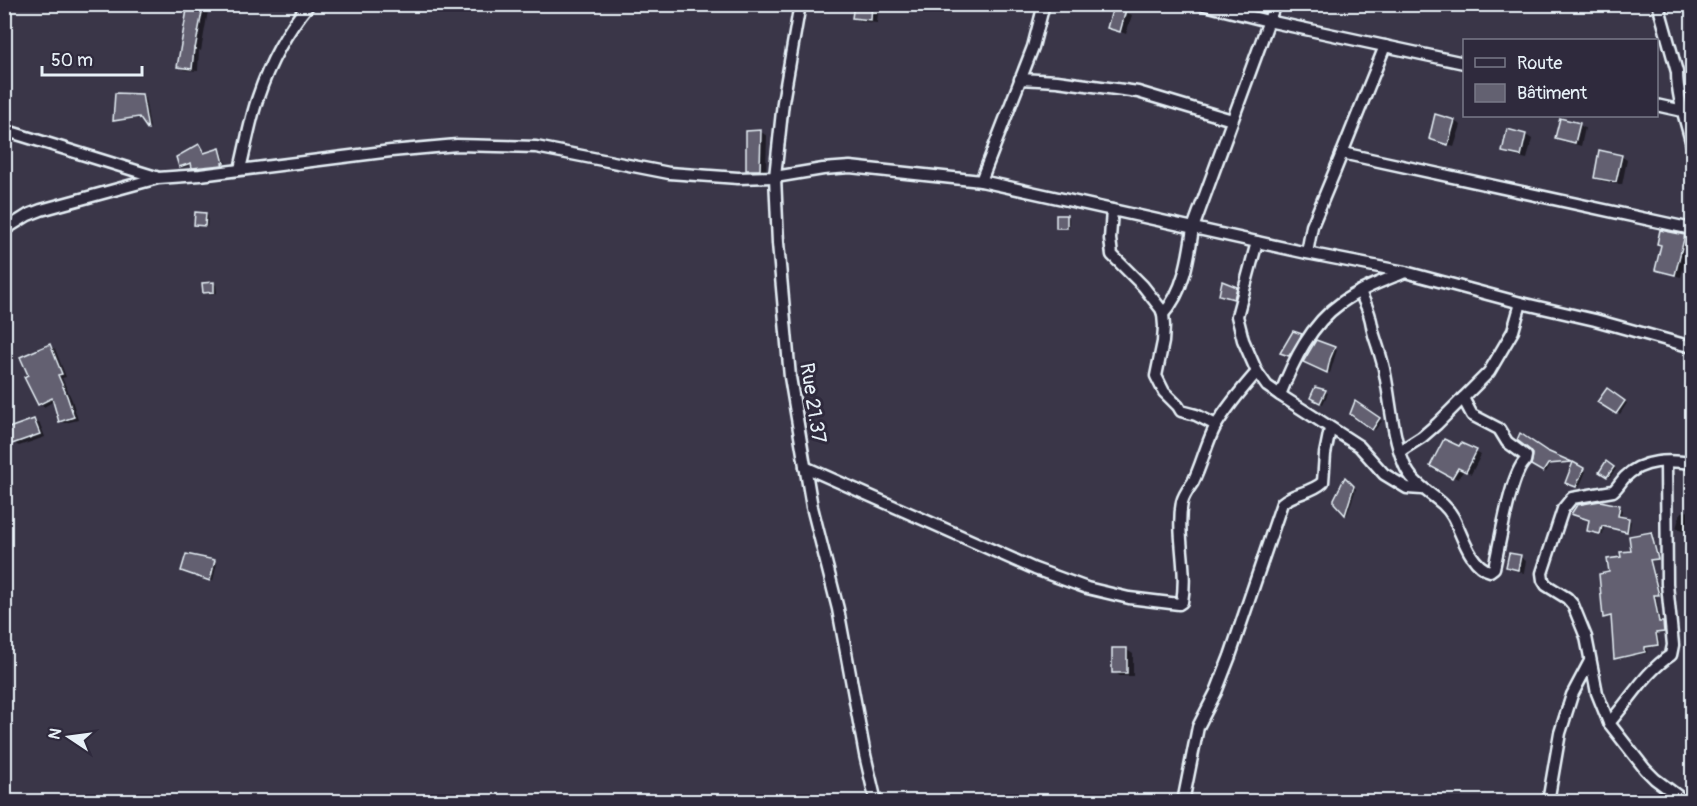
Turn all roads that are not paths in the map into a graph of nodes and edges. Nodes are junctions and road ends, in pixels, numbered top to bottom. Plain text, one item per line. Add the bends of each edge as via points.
1 (309, 4) edge
2 (800, 4) edge
3 (1044, 4) edge
4 (1201, 4) edge
5 (1275, 4) edge
6 (1658, 4) edge
7 (1268, 21) junction
8 (1385, 46) junction
9 (1463, 63) edge
10 (1020, 79) junction
11 (1658, 105) edge
12 (1683, 111) junction
13 (1232, 120) junction
14 (4, 130) edge
15 (1692, 145) edge
16 (1342, 153) junction
17 (240, 169) junction
18 (775, 177) junction
19 (158, 178) junction
20 (981, 181) junction
21 (1112, 210) junction
22 (1193, 228) junction
23 (1692, 229) edge
24 (4, 230) edge
25 (1257, 242) junction
26 (1307, 253) junction
27 (1405, 272) junction
28 (1360, 291) junction
29 (1521, 303) junction
30 (1163, 314) junction
31 (1692, 347) edge
32 (1257, 372) junction
33 (1280, 395) junction
34 (1463, 398) junction
35 (1216, 425) junction
36 (1330, 429) junction
37 (1400, 451) junction
38 (1666, 462) junction
39 (1692, 463) edge
40 (805, 467) junction
41 (1422, 489) junction
42 (1590, 662) junction
43 (1609, 723) junction
44 (876, 801) edge
45 (1183, 801) edge
46 (1548, 801) edge
47 (1686, 801) edge

1 - 17 street via 270,67 257,99
2 - 18 street, Rue 21.37
3 - 10 street
4 - 7 street
5 - 7 street
6 - 12 street via 1677,72
7 - 8 street
7 - 13 street
8 - 9 street
8 - 16 street
10 - 13 street via 1138,92
10 - 20 street
11 - 12 street
12 - 15 street
13 - 22 street
14 - 19 street
16 - 23 street
16 - 26 street via 1311,226
17 - 18 street via 457,145 537,147 669,173
17 - 19 street
18 - 20 street via 850,167
18 - 40 street, Rue 21.37 via 790,377
19 - 24 street via 41,210
20 - 21 street
21 - 22 street
21 - 30 street via 1112,255 1155,300
22 - 25 street
22 - 30 street via 1183,275 1170,307
25 - 26 street
25 - 32 street via 1236,316
26 - 27 street
27 - 28 street
27 - 29 street
28 - 33 street via 1340,303 1307,338
28 - 37 street via 1385,373
29 - 31 street
29 - 34 street via 1514,331 1489,372
30 - 35 street via 1163,342 1156,376 1181,411
32 - 33 street
32 - 35 street
33 - 36 street
34 - 37 street via 1437,424
34 - 41 street via 1472,415 1499,429 1507,442 1526,456 1514,480 1494,568 1490,571 1480,567 1452,515
35 - 40 street via 1182,501 1185,586 1179,604 1087,588 1035,569
36 - 41 street via 1359,446 1384,474 1407,488
36 - 45 street via 1323,482 1281,503 1230,656 1198,727
37 - 41 street via 1409,475
38 - 39 street
38 - 42 street via 1643,464 1613,491 1572,498 1563,509 1543,580 1574,605
38 - 43 street via 1672,651 1645,676
40 - 44 street, Rue 21.37
42 - 43 street
42 - 46 street via 1572,695 1560,733
43 - 47 street via 1645,769

